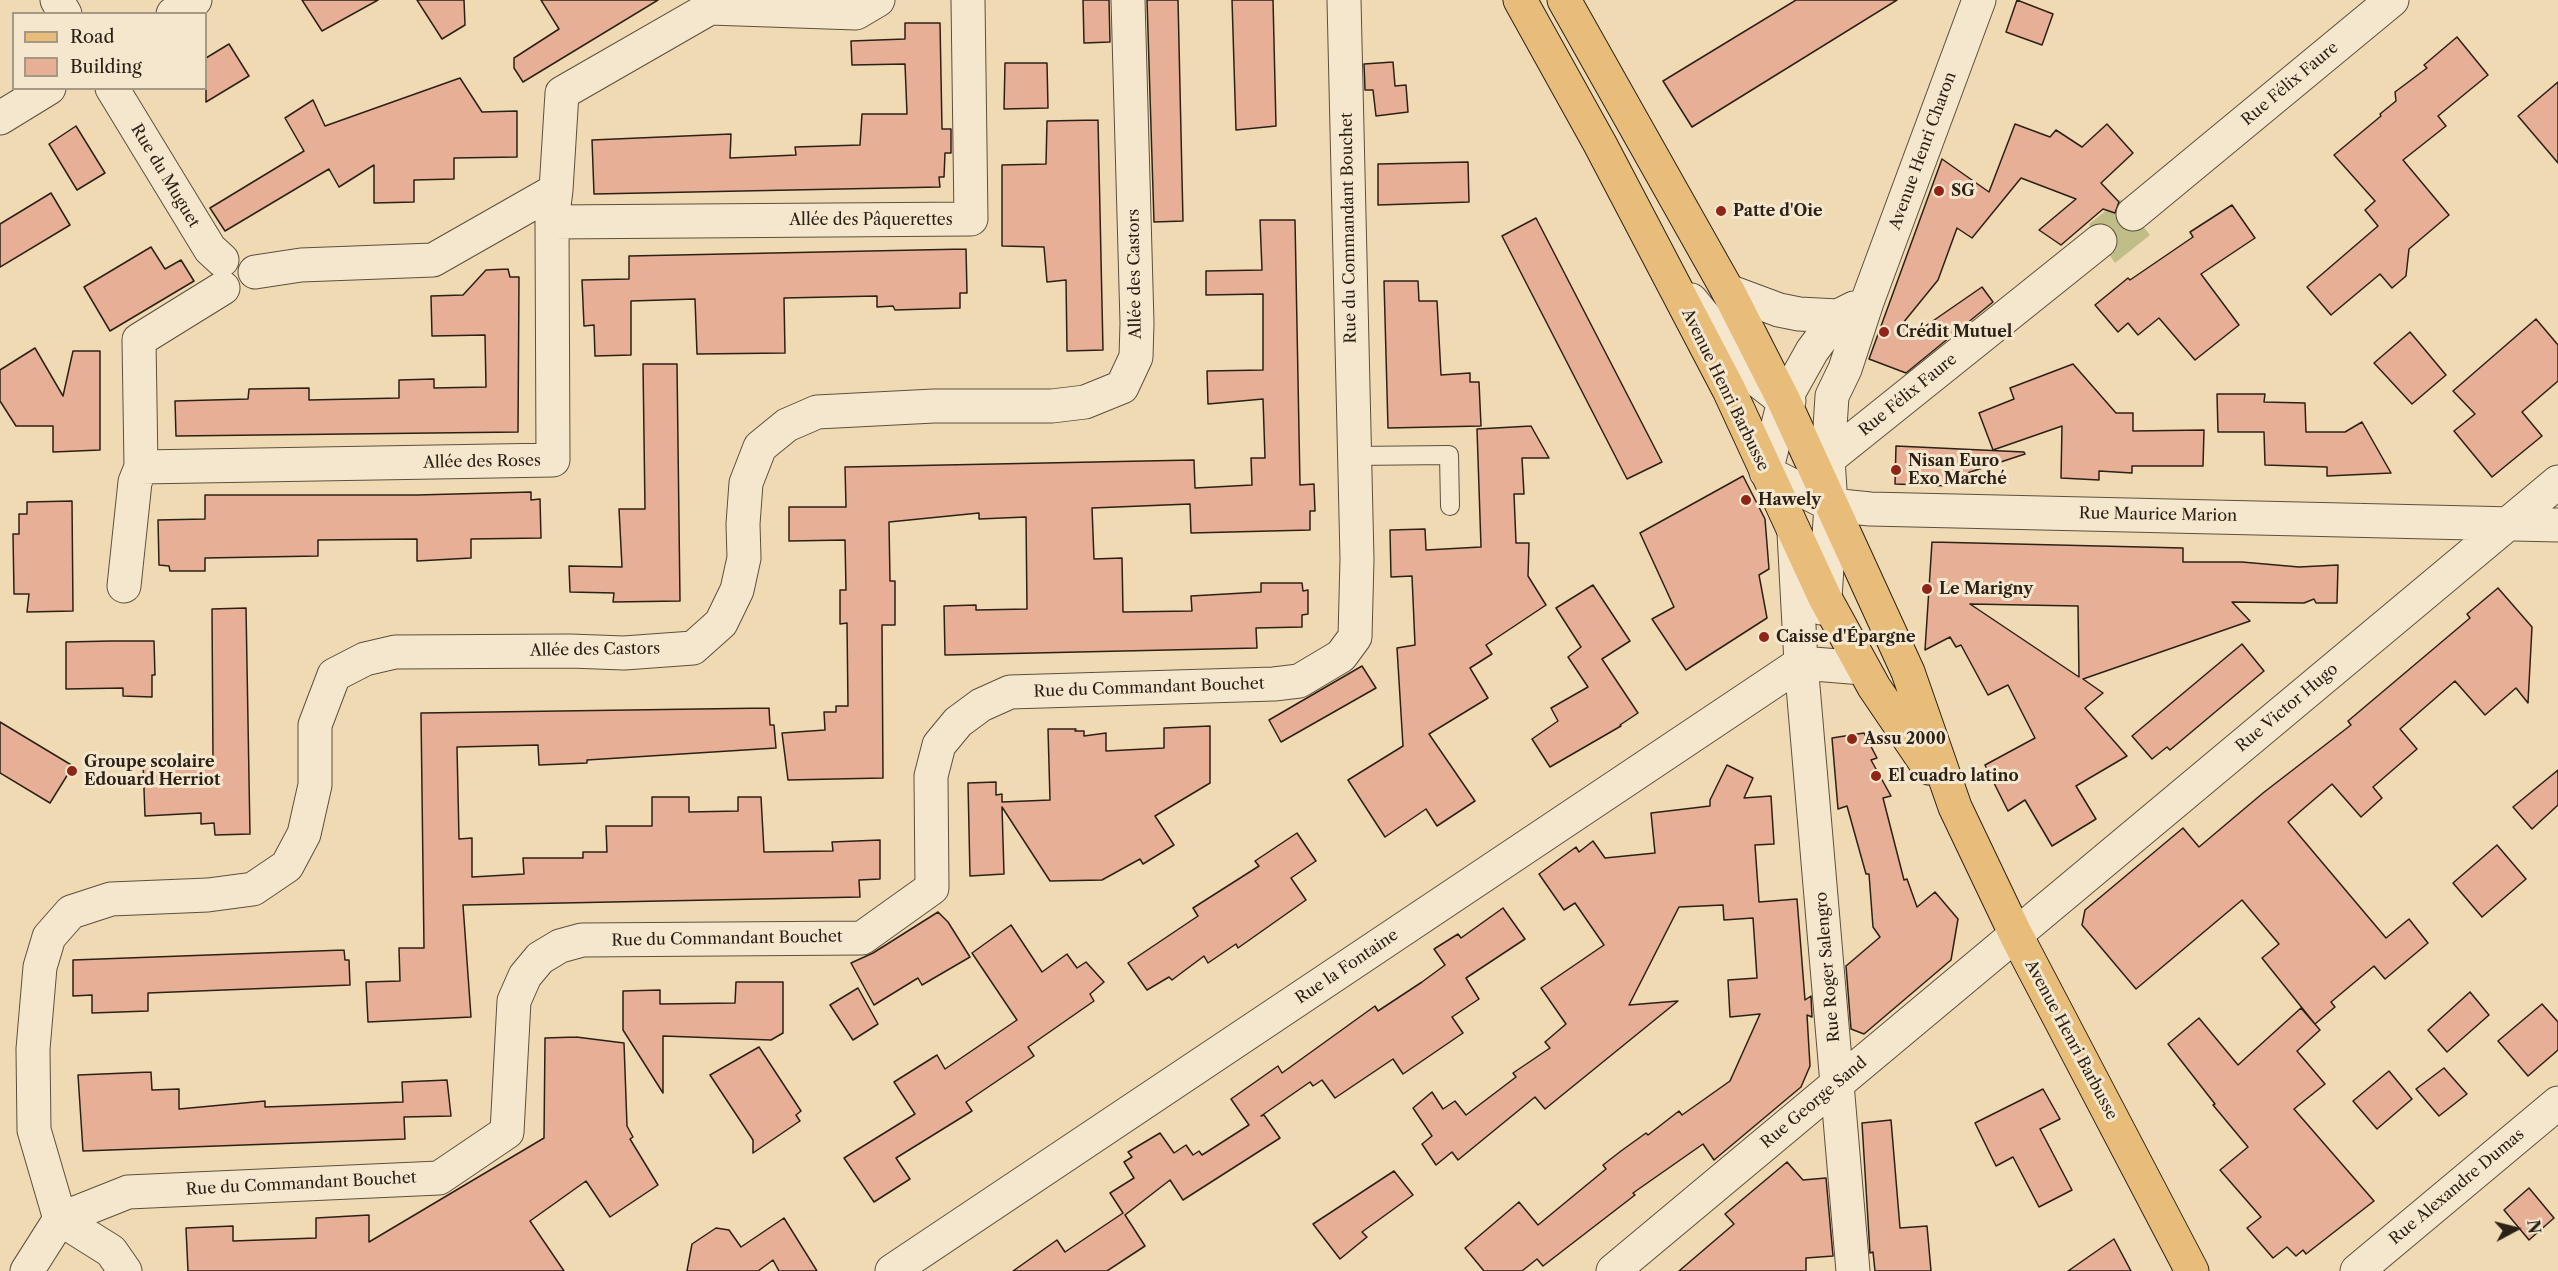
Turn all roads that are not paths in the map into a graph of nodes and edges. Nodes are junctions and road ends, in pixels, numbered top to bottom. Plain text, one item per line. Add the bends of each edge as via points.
1 (195, 0) edge
2 (878, 0) edge
3 (968, 0) edge
4 (1128, 0) edge
5 (1344, 0) edge
6 (1520, 0) edge
7 (1564, 0) edge
8 (1978, 0) edge
9 (2392, 0) edge
10 (176, 12) edge
11 (46, 90) edge
12 (113, 90) edge
13 (0, 118) edge
14 (556, 190) junction
15 (2133, 214) dead end
16 (552, 222) junction
17 (2100, 241) dead end
18 (1661, 263) junction
19 (223, 274) junction
20 (1728, 291) junction
21 (1852, 309) junction
22 (1832, 396) junction
23 (1784, 401) junction
24 (1354, 456) junction
25 (1828, 459) junction
26 (141, 467) junction
27 (1766, 472) junction
28 (2558, 482) edge
29 (1830, 505) junction
30 (1450, 506) dead end
31 (2507, 523) junction
32 (2558, 525) edge
33 (1794, 533) junction
34 (124, 586) dead end
35 (1825, 598) junction
36 (1801, 663) junction
37 (1863, 668) junction
38 (1955, 807) junction
39 (2016, 936) junction
40 (1838, 1083) junction
41 (2558, 1103) edge
42 (60, 1219) junction
43 (27, 1271) edge
44 (125, 1271) edge
45 (892, 1271) edge
46 (1612, 1271) edge
47 (1853, 1271) edge
48 (2192, 1271) edge
49 (2357, 1271) edge

1 - 10 street
2 - 14 street, Allée des Roses via 856,13 710,8 562,93
3 - 16 street, Allée des Pâquerettes via 971,219
4 - 42 street, Allée des Castors via 1137,323 1136,357 1122,387 1085,402 1052,406 934,406 817,412 787,425 760,447 746,483 744,558 737,590 721,622 693,648 624,653 395,652 364,659 334,675 315,725 315,784 304,834 287,866 253,889 208,895 111,898 71,912 49,937 40,967 33,1049 34,1130
5 - 24 street, Rue du Commandant Bouchet
6 - 18 main road, Avenue Henri Barbusse
7 - 20 main road, Avenue Henri Barbusse
8 - 21 street, Avenue Henri Charon
9 - 15 street, Rue Félix Faure
11 - 13 street
12 - 19 street, Rue du Muguet
14 - 16 street, Allée des Roses
14 - 19 street via 433,260 255,272 252,285 242,292 228,292
16 - 26 street, Allée des Roses via 553,460
17 - 25 street, Rue Félix Faure
18 - 23 street via 1710,322 1738,365
18 - 27 main road, Avenue Henri Barbusse via 1729,390
19 - 26 street via 139,340
20 - 21 street via 1799,314
20 - 23 main road, Avenue Henri Barbusse
21 - 22 street, Avenue Henri Charon via 1845,369
21 - 23 street, Avenue Henri Charon via 1812,351
22 - 23 street
22 - 25 street, Avenue Henri Charon
23 - 27 street, Avenue Henri Charon
23 - 29 main road, Avenue Henri Barbusse
24 - 30 lane via 1449,455
24 - 42 street, Rue du Commandant Bouchet via 1355,637 1341,656 1321,669 1299,681 1274,684 1010,692 981,705 958,722 939,745 931,776 932,888 862,938 582,940 560,946 540,958 525,976 514,1001 507,1132 439,1178 128,1192
25 - 29 street, Avenue Henri Charon
26 - 34 street via 135,482
27 - 29 street, Rue Maurice Marion
27 - 33 main road, Avenue Henri Barbusse
28 - 31 street, Rue Victor Hugo
29 - 31 street, Rue Maurice Marion
29 - 35 street, Rue Roger Salengro
29 - 38 main road, Avenue Henri Barbusse via 1908,672
31 - 32 street, Rue Maurice Marion
31 - 39 street, Rue Victor Hugo
33 - 35 main road, Avenue Henri Barbusse
33 - 36 street, Rue Roger Salengro
35 - 36 street, Rue Roger Salengro
35 - 37 main road, Avenue Henri Barbusse
36 - 37 street
36 - 40 street, Rue Roger Salengro
36 - 45 street, Rue la Fontaine
37 - 38 main road, Avenue Henri Barbusse
38 - 39 main road, Avenue Henri Barbusse
39 - 40 street, Rue George Sand
39 - 48 main road, Avenue Henri Barbusse
40 - 46 street, Rue George Sand
40 - 47 street, Rue Roger Salengro
41 - 49 street, Rue Alexandre Dumas
42 - 43 street
42 - 44 street via 111,1251

